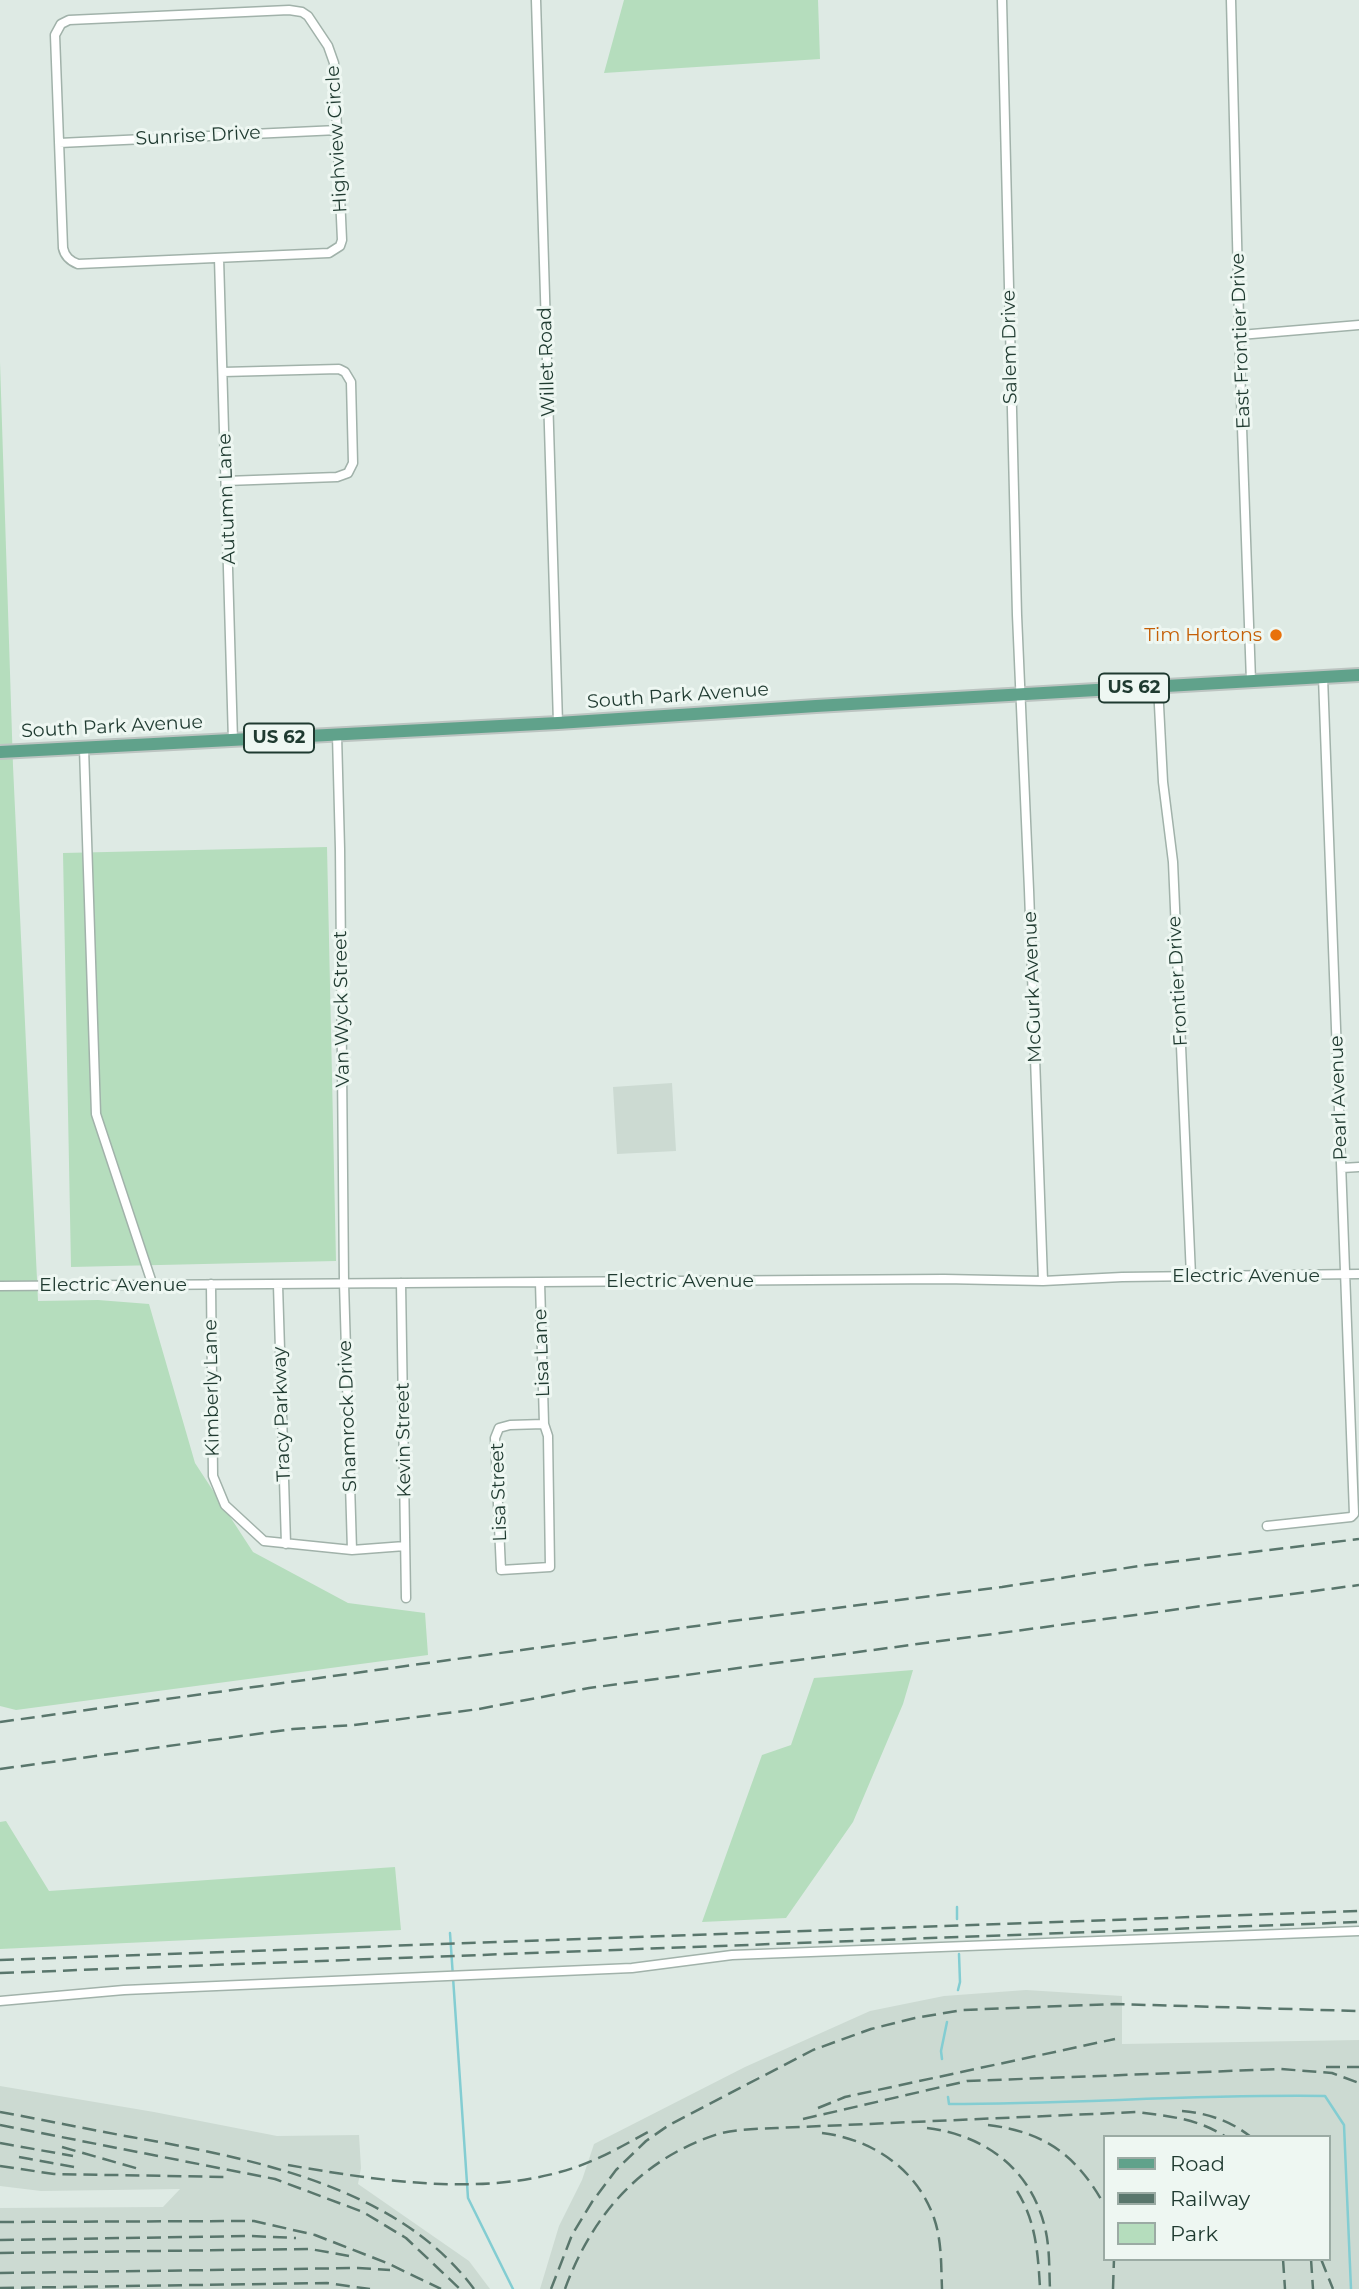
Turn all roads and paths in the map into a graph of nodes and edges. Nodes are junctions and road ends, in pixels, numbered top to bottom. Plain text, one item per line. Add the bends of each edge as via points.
1 (536, 0) edge
2 (1002, 0) edge
3 (1231, 0) edge
4 (338, 130) junction
5 (59, 143) junction
6 (219, 258) junction
7 (1359, 325) edge
8 (1240, 335) junction
9 (223, 372) junction
10 (226, 481) junction
11 (1359, 675) edge
12 (1323, 677) junction
13 (1251, 681) junction
14 (1158, 686) junction
15 (1021, 694) junction
16 (558, 723) junction
17 (337, 735) junction
18 (233, 741) junction
19 (84, 748) junction
20 (0, 752) edge
21 (1359, 1167) edge
22 (1342, 1168) junction
23 (1359, 1274) edge
24 (1346, 1275) junction
25 (1191, 1276) junction
26 (1043, 1281) junction
27 (540, 1282) junction
28 (152, 1283) junction
29 (344, 1283) junction
30 (401, 1283) junction
31 (211, 1284) junction
32 (278, 1285) junction
33 (0, 1286) edge
34 (544, 1424) junction
35 (1357, 1513) edge
36 (1267, 1526) dead end
37 (286, 1544) junction
38 (405, 1546) junction
39 (352, 1550) junction
40 (406, 1598) dead end
41 (1359, 1931) edge
42 (0, 2001) edge

1 - 16 street, Willet Road
2 - 15 street, Salem Drive
3 - 8 street, East Frontier Drive
4 - 5 street, Sunrise Drive
4 - 5 street, Highview Circle via 332,54 321,34 302,12 261,11 61,24 55,35
4 - 6 street, Highview Circle via 340,246 329,253
5 - 6 street, Highview Circle via 63,248 71,262
6 - 9 street, Autumn Lane
7 - 8 street
8 - 13 street, East Frontier Drive
9 - 10 street, Autumn Lane
9 - 10 street via 339,369 351,382 353,463 348,473
10 - 18 street, Autumn Lane
11 - 12 main road, South Park Avenue / US 62
12 - 13 main road, South Park Avenue / US 62
12 - 22 street, Pearl Avenue
13 - 14 main road, South Park Avenue / US 62
14 - 15 main road, South Park Avenue / US 62
14 - 25 street, Frontier Drive via 1172,862
15 - 16 main road, South Park Avenue / US 62
15 - 26 street, McGurk Avenue
16 - 17 main road, South Park Avenue / US 62
17 - 18 main road, South Park Avenue / US 62
17 - 29 street, Van Wyck Street
18 - 19 main road, South Park Avenue / US 62
19 - 20 main road, South Park Avenue / US 62
19 - 28 street via 96,1114
21 - 22 street
22 - 24 street, Pearl Avenue
23 - 24 street, Electric Avenue
24 - 25 street, Electric Avenue
24 - 35 street, Pearl Avenue
25 - 26 street, Electric Avenue
26 - 27 street, Electric Avenue
27 - 30 street, Electric Avenue
27 - 34 street, Lisa Lane
28 - 31 street, Electric Avenue
28 - 33 street, Electric Avenue
29 - 30 street, Electric Avenue
29 - 32 street, Electric Avenue
29 - 39 street, Shamrock Drive
30 - 38 street, Kevin Street
31 - 32 street, Electric Avenue
31 - 37 street, Kimberly Lane via 213,1476 225,1505 264,1541
32 - 37 street, Tracy Parkway
34 - 34 street, Lisa Street via 499,1428 495,1438 501,1570 550,1567
35 - 36 street, Pearl Avenue
37 - 39 street, Kimberly Lane
38 - 39 street, Kimberly Lane
38 - 40 street, Kevin Street
41 - 42 street via 732,1955 632,1968 124,1990

